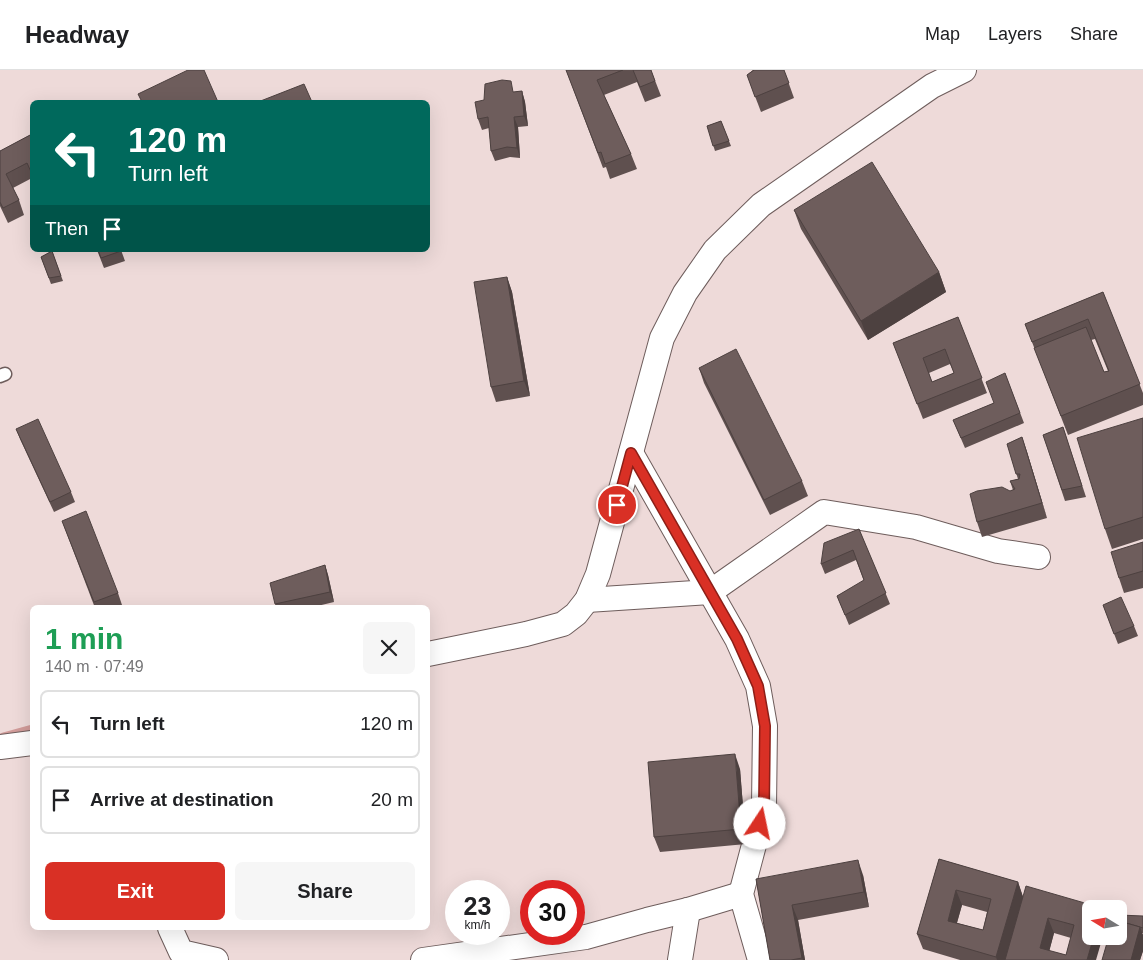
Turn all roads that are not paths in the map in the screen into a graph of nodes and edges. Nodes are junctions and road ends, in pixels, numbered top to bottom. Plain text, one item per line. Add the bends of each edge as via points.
1 (964, 70) edge
2 (631, 453) junction
3 (1038, 557) dead end
4 (710, 592) junction
5 (586, 600) junction
6 (430, 654) edge
7 (30, 743) edge
8 (0, 747) edge
9 (741, 894) junction
10 (688, 910) junction
11 (171, 930) edge
12 (216, 960) edge
13 (423, 960) edge
14 (680, 960) edge
15 (760, 960) edge

1 - 2 street via 932,86 761,205 715,250 685,293 662,338
2 - 4 street
2 - 5 street via 598,574
3 - 4 street via 998,551 916,526 824,512
4 - 5 street
4 - 9 street via 737,639 758,686 765,726 764,807
5 - 6 street via 576,614 562,624
7 - 8 street
9 - 10 street
9 - 15 street
10 - 13 street via 586,937
10 - 14 street
11 - 12 street via 181,952

